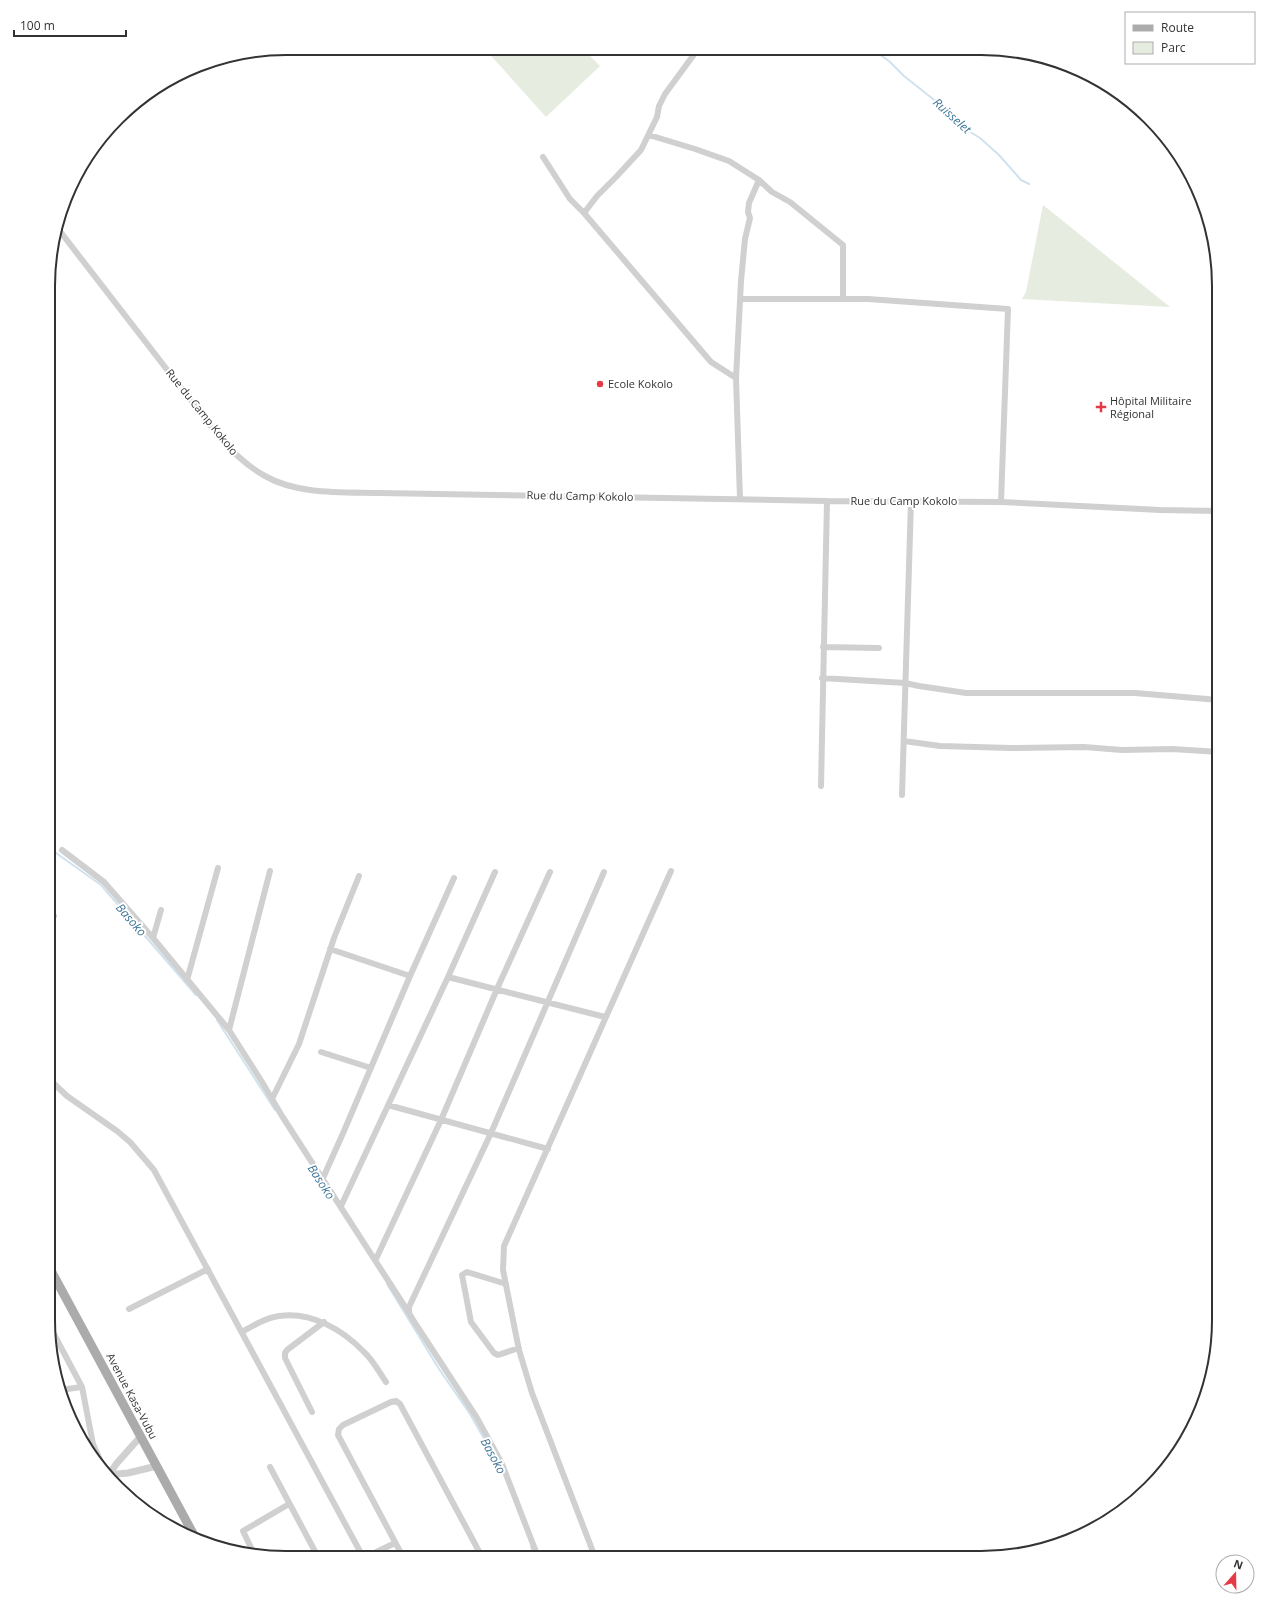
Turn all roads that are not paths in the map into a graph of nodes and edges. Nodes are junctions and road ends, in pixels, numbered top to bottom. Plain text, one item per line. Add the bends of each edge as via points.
1 (694, 55) edge
2 (649, 135) junction
3 (543, 157) dead end
4 (759, 180) junction
5 (584, 213) junction
6 (61, 233) edge
7 (740, 299) junction
8 (843, 299) junction
9 (736, 378) junction
10 (740, 499) junction
11 (827, 501) junction
12 (911, 501) junction
13 (1001, 502) junction
14 (1212, 511) edge
15 (823, 647) junction
16 (879, 648) dead end
17 (822, 678) junction
18 (905, 683) junction
19 (1212, 699) edge
20 (904, 741) junction
21 (1212, 752) edge
22 (821, 786) dead end
23 (902, 795) dead end
24 (62, 850) dead end
25 (218, 868) dead end
26 (270, 871) dead end
27 (671, 871) dead end
28 (495, 872) dead end
29 (550, 872) dead end
30 (604, 872) dead end
31 (359, 876) dead end
32 (454, 878) dead end
33 (161, 910) dead end
34 (153, 938) junction
35 (330, 949) junction
36 (410, 976) junction
37 (448, 977) junction
38 (187, 980) junction
39 (497, 989) junction
40 (548, 1002) junction
41 (606, 1017) junction
42 (229, 1030) junction
43 (321, 1052) dead end
44 (371, 1068) junction
45 (55, 1085) edge
46 (272, 1098) junction
47 (388, 1104) junction
48 (441, 1120) junction
49 (491, 1133) junction
50 (548, 1149) junction
51 (323, 1178) junction
52 (341, 1206) junction
53 (376, 1259) junction
54 (208, 1269) junction
55 (55, 1281) edge
56 (506, 1284) junction
57 (129, 1310) dead end
58 (409, 1313) junction
59 (324, 1322) junction
60 (242, 1332) junction
61 (56, 1340) edge
62 (518, 1348) junction
63 (386, 1382) dead end
64 (82, 1387) junction
65 (66, 1389) edge
66 (312, 1412) dead end
67 (141, 1436) junction
68 (93, 1444) joint
69 (97, 1451) edge
70 (156, 1466) junction
71 (270, 1467) dead end
72 (110, 1470) edge
73 (113, 1473) edge
74 (289, 1504) junction
75 (191, 1530) edge
76 (396, 1543) junction
77 (251, 1548) edge
78 (314, 1551) edge
79 (360, 1551) edge
80 (379, 1551) edge
81 (399, 1551) edge
82 (478, 1551) edge
83 (535, 1551) edge
84 (592, 1551) edge

1 - 2 street via 665,94
2 - 4 street via 729,161
2 - 5 street via 641,150
3 - 5 street via 570,199
4 - 7 street via 749,203 750,218 745,240
4 - 8 street via 843,245
5 - 9 street via 711,362
6 - 10 street, Rue du Camp Kokolo via 216,433 232,452 265,476 304,489 328,492
7 - 8 street
7 - 9 street
8 - 13 street via 1008,309
9 - 10 street
10 - 11 street, Rue du Camp Kokolo
11 - 12 street, Rue du Camp Kokolo
11 - 15 street
12 - 13 street, Rue du Camp Kokolo
12 - 18 street
13 - 14 street, Rue du Camp Kokolo
15 - 16 street
15 - 17 street
17 - 18 street
17 - 22 street
18 - 19 street via 966,693 1135,693
18 - 20 street
20 - 21 street via 940,746
20 - 23 street
24 - 34 street via 104,882
25 - 38 street
26 - 42 street
27 - 41 street
28 - 37 street
29 - 39 street
30 - 40 street
31 - 35 street
32 - 36 street
33 - 34 street
34 - 38 street
35 - 36 street
35 - 46 street via 299,1044
36 - 44 street
37 - 39 street
37 - 47 street
38 - 42 street
39 - 40 street
39 - 48 street
40 - 41 street
40 - 49 street
41 - 50 street
42 - 46 street
43 - 44 street
44 - 51 street
45 - 54 street via 67,1096 117,1130 154,1170
46 - 51 street
47 - 48 street
47 - 52 street
48 - 49 street
48 - 53 street
49 - 50 street
49 - 58 street via 416,1290
50 - 56 street via 504,1246 503,1270
51 - 52 street
52 - 53 street
53 - 58 street
54 - 57 street
54 - 60 street
55 - 67 main road, Avenue Kasa-Vubu
56 - 62 street
56 - 62 street via 468,1272 462,1275 471,1322 492,1351 498,1354
58 - 83 street via 477,1418 502,1464
59 - 60 street via 294,1315 278,1316 261,1321
59 - 63 street via 349,1338 365,1353
59 - 66 street via 285,1353 285,1358
60 - 79 street
61 - 64 street
62 - 84 street via 532,1393
64 - 65 street
64 - 68 street
67 - 70 main road, Avenue Kasa-Vubu
67 - 72 street
68 - 69 street
70 - 73 street via 128,1473
70 - 75 main road, Avenue Kasa-Vubu
71 - 74 street
74 - 77 street via 243,1530
74 - 78 street
76 - 80 street
76 - 81 street
76 - 82 street via 338,1435 343,1425 396,1401 400,1404

